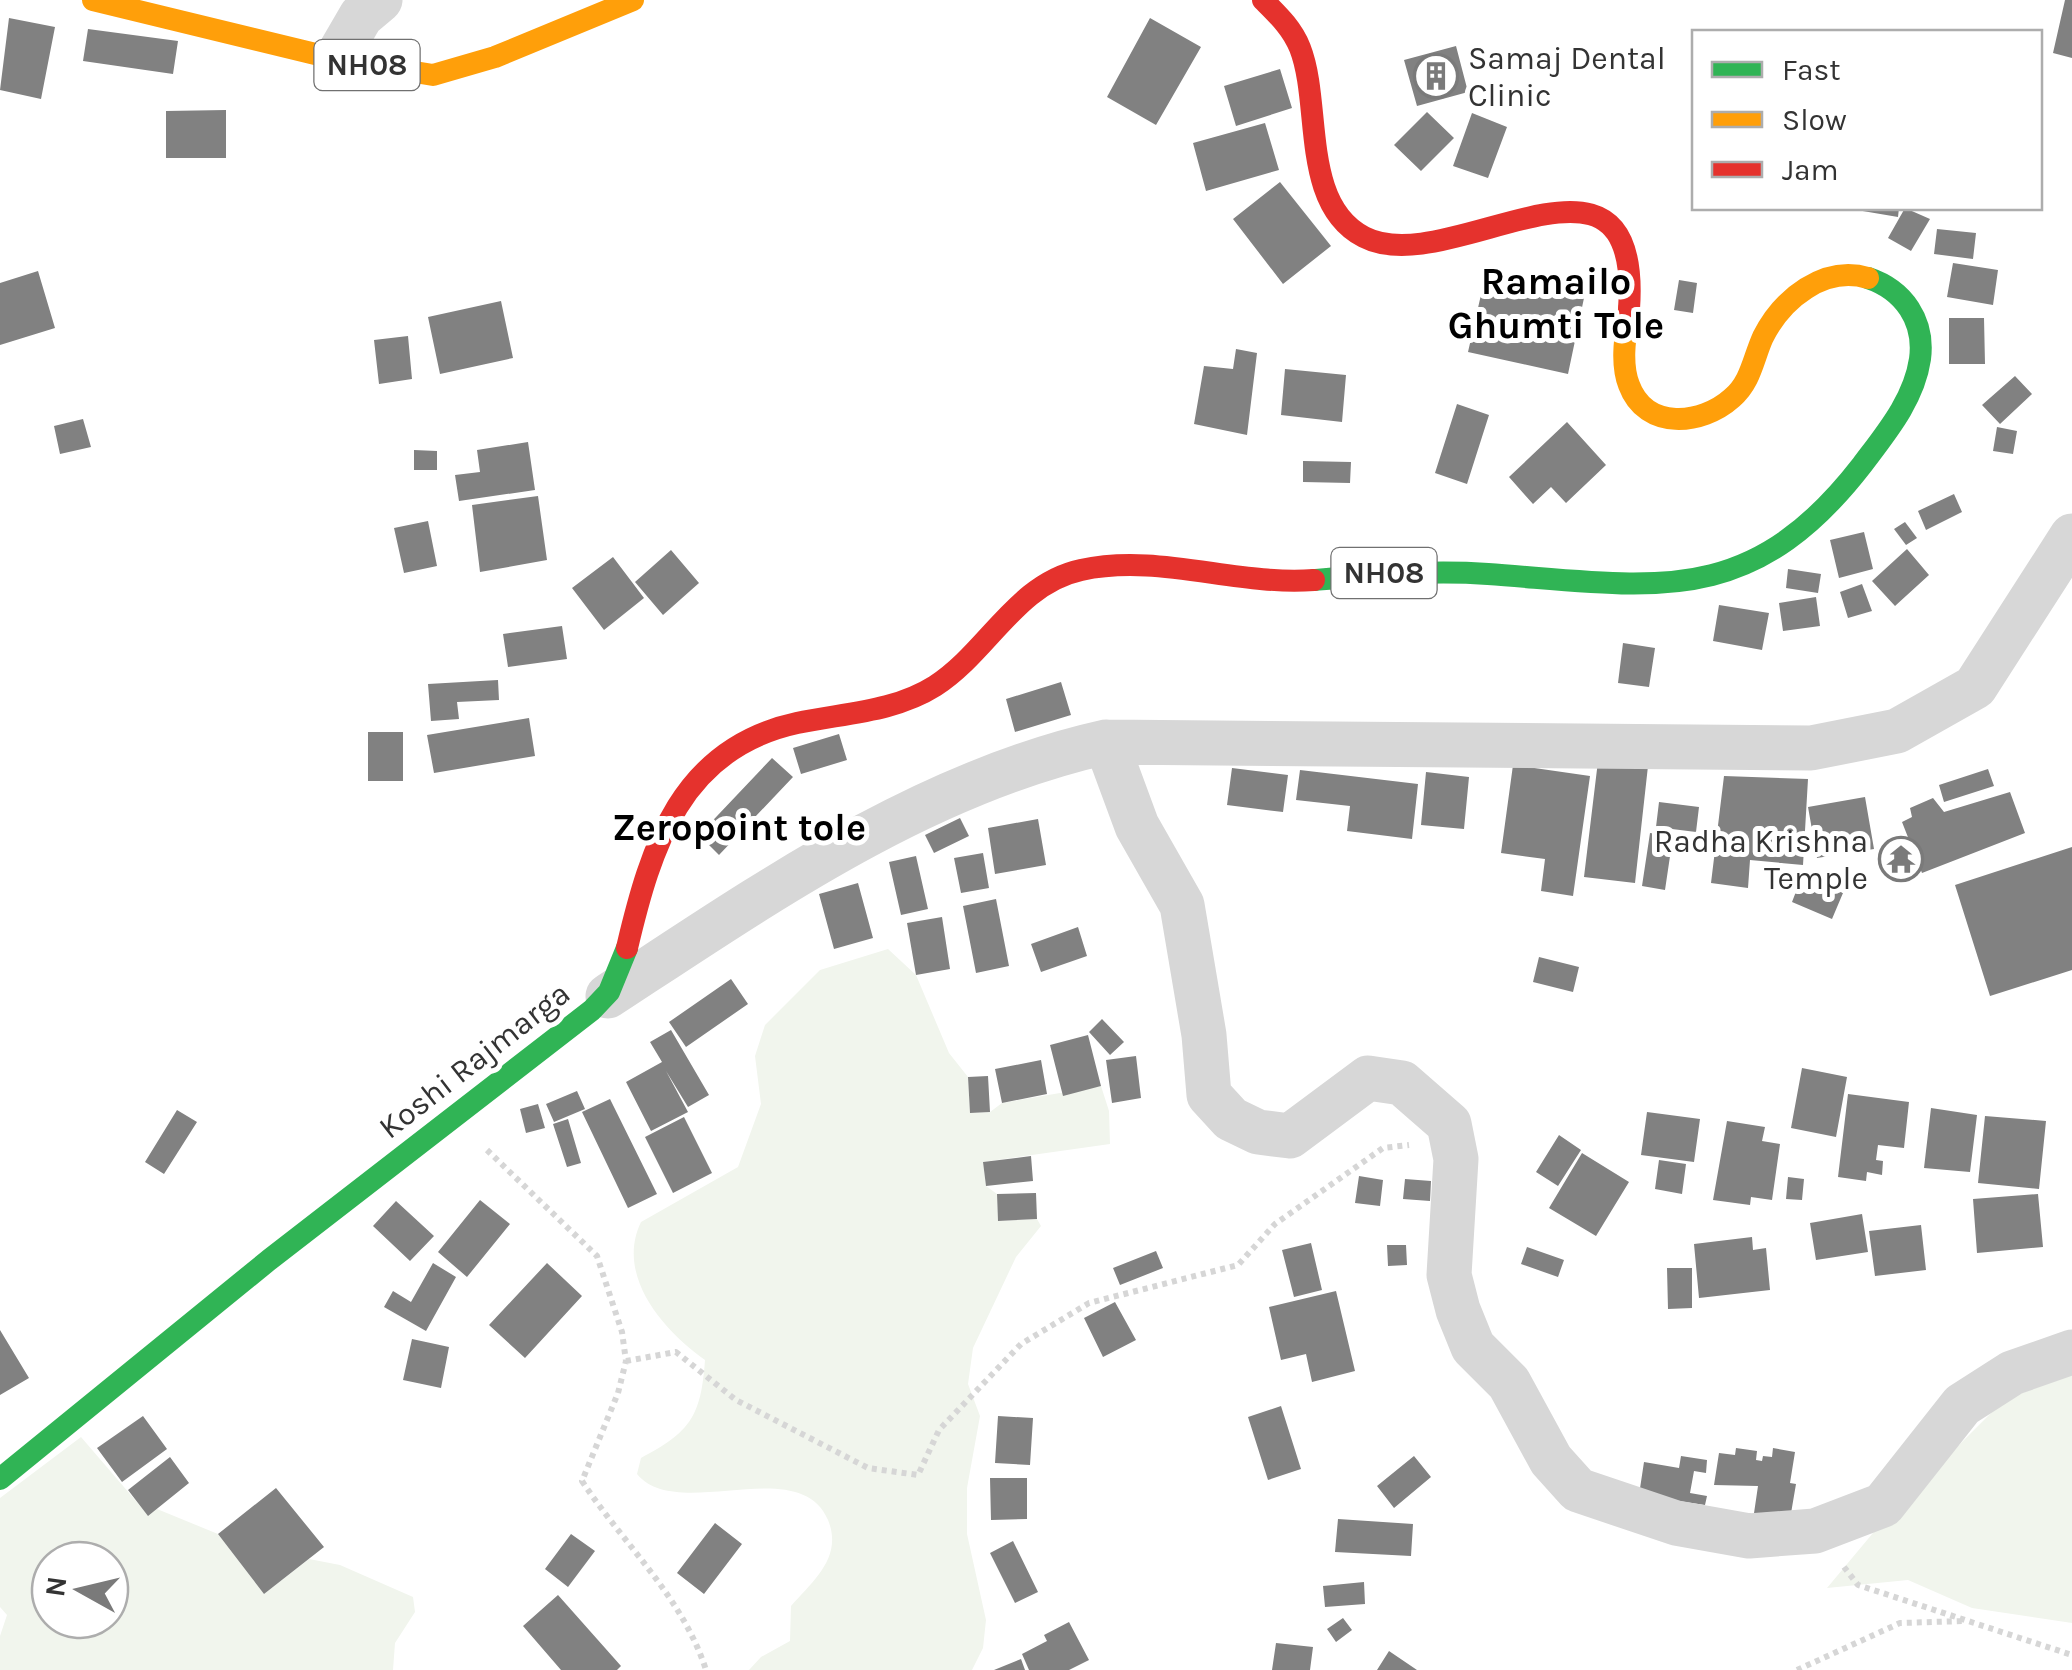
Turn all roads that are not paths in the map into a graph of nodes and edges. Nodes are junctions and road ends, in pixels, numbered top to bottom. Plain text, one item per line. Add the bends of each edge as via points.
1 (94, 0) edge
2 (380, 0) edge
3 (633, 0) edge
4 (1267, 1) edge
5 (336, 59) junction
6 (2072, 536) edge
7 (1106, 742) junction
8 (608, 996) junction
9 (2072, 1352) edge
10 (0, 1479) edge

1 - 5 main road, NH08
2 - 5 street
3 - 5 main road, NH08 via 433,75
4 - 8 main road, Koshi Rajmarga / NH08 via 1292,29 1307,76 1326,193 1366,240 1399,248 1540,212 1601,216 1626,240 1633,288 1622,350 1626,375 1641,403 1668,419 1706,414 1744,386 1788,300 1840,272 1866,276 1894,289 1916,318 1922,354 1908,401 1807,531 1759,564 1701,582 1622,587 1410,571 1282,582 1123,562 1065,573 1010,611 972,658 928,691 873,711 764,729 728,746 658,837
6 - 7 street via 1975,687 1897,731 1811,748
7 - 8 street via 1040,757 931,802 761,896
7 - 9 street via 1137,826 1182,905 1209,1094 1231,1119 1258,1132 1290,1136 1368,1078 1402,1083 1449,1124 1456,1159 1449,1274 1458,1310 1473,1347 1509,1383 1551,1460 1578,1490 1676,1523 1749,1536 1815,1532 1882,1505 1962,1406 2012,1373
8 - 10 main road, Koshi Rajmarga via 250,1274

